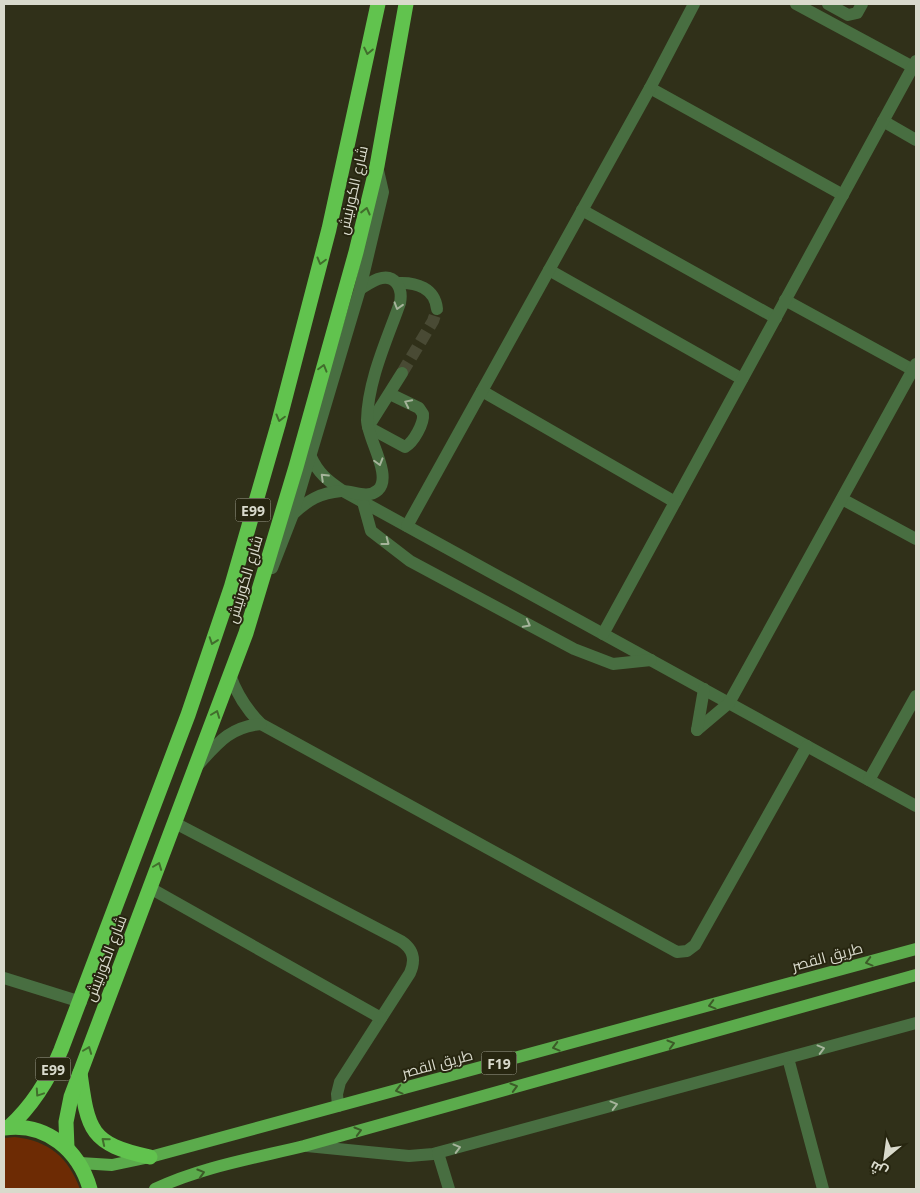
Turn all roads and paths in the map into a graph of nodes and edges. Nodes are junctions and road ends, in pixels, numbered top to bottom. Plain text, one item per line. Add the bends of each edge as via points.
1 (378, 4) edge
2 (406, 4) edge
3 (694, 4) edge
4 (796, 4) edge
5 (828, 4) edge
6 (862, 4) edge
7 (915, 64) edge
8 (650, 88) junction
9 (883, 121) junction
10 (916, 140) edge
11 (377, 166) junction
12 (843, 195) junction
13 (582, 210) junction
14 (549, 270) junction
15 (398, 283) junction
16 (360, 289) junction
17 (785, 300) junction
18 (437, 309) dead end
19 (776, 318) junction
20 (914, 367) edge
21 (402, 373) tunnel mouth
22 (742, 380) junction
23 (482, 391) junction
24 (390, 394) junction
25 (368, 427) junction
26 (311, 457) junction
27 (342, 491) junction
28 (842, 499) junction
29 (363, 502) junction
30 (675, 502) junction
31 (294, 514) junction
32 (407, 526) junction
33 (916, 539) edge
34 (246, 633) junction
35 (603, 634) junction
36 (650, 660) junction
37 (230, 675) junction
38 (704, 689) junction
39 (916, 696) edge
40 (729, 703) junction
41 (262, 724) junction
42 (807, 746) junction
43 (196, 768) junction
44 (870, 780) junction
45 (916, 806) edge
46 (175, 823) junction
47 (150, 888) junction
48 (916, 949) edge
49 (916, 975) edge
50 (4, 978) edge
51 (81, 1002) junction
52 (381, 1018) junction
53 (916, 1024) edge
54 (788, 1058) junction
55 (80, 1072) junction
56 (338, 1106) junction
57 (7, 1127) edge
58 (304, 1146) junction
59 (66, 1148) junction
60 (438, 1153) junction
61 (150, 1157) junction
62 (80, 1163) junction
63 (90, 1189) edge
64 (155, 1189) edge
65 (449, 1189) edge
66 (823, 1189) edge

1 -> 51 highway, شارع الكورنيش / E99 via 329,229 234,578 188,715
2 - 11 highway, شارع الكورنيش / E99
3 - 8 street
4 - 7 street
5 - 6 street via 848,15 857,13
7 - 9 street
8 - 12 street
8 - 13 street
9 - 10 street
9 - 12 street
11 - 16 street via 383,192
34 -> 11 highway, شارع الكورنيش / E99 via 296,467
12 - 17 street
13 - 14 street
13 - 19 street
14 - 22 street
14 - 23 street
15 - 16 street via 389,278 378,278
15 - 18 street via 426,289 435,298
15 -> 25 street via 402,293 400,303 375,377
16 - 26 street
17 - 19 street
17 - 20 street
19 - 22 street
20 - 28 street
21 - 24 street
22 - 30 street
23 - 30 street
23 - 32 street
24 - 25 street
25 -> 24 street via 403,447 410,445 422,423 423,414 418,408
25 -> 27 street via 382,481 378,490 369,494
27 -> 26 street via 317,471
26 - 31 street
27 - 29 street
27 - 31 street via 309,500
28 - 33 street
28 - 40 street
29 - 32 street
29 -> 36 street via 371,530 410,561 574,649 613,664
30 - 35 street
31 - 34 street
32 - 35 street
34 - 37 highway, شارع الكورنيش / E99
35 - 36 street
36 - 38 street
37 - 41 street via 246,707
43 -> 37 highway, شارع الكورنيش / E99
38 - 40 street
38 - 40 street via 697,730
39 - 44 street
40 - 42 street
41 - 42 street via 307,742 673,951 682,952 696,945
41 - 43 street via 245,726 230,733
42 - 44 street
43 - 46 highway, شارع الكورنيش / E99
44 - 45 street
47 -> 46 highway, شارع الكورنيش / E99
46 - 52 street via 407,945 413,966
47 - 52 street
55 -> 47 highway, شارع الكورنيش / E99
48 -> 56 main road, طريق القصر / F19
58 -> 49 main road, F19
50 - 51 street
51 -> 57 highway, شارع الكورنيش / E99 via 48,1078 31,1104
52 - 56 street via 340,1082
54 -> 53 street
60 -> 54 street
54 - 66 street
55 - 59 highway, شارع الكورنيش / E99 via 68,1110
61 -> 55 highway via 114,1147 94,1130 86,1112
56 - 61 main road, طريق القصر / F19
57 - 59 highway via 40,1132
58 - 60 street via 409,1156
64 -> 58 main road, F19 via 205,1171
59 - 62 highway
60 - 65 street
61 - 62 main road, طريق القصر / F19 via 112,1165
62 - 63 highway

